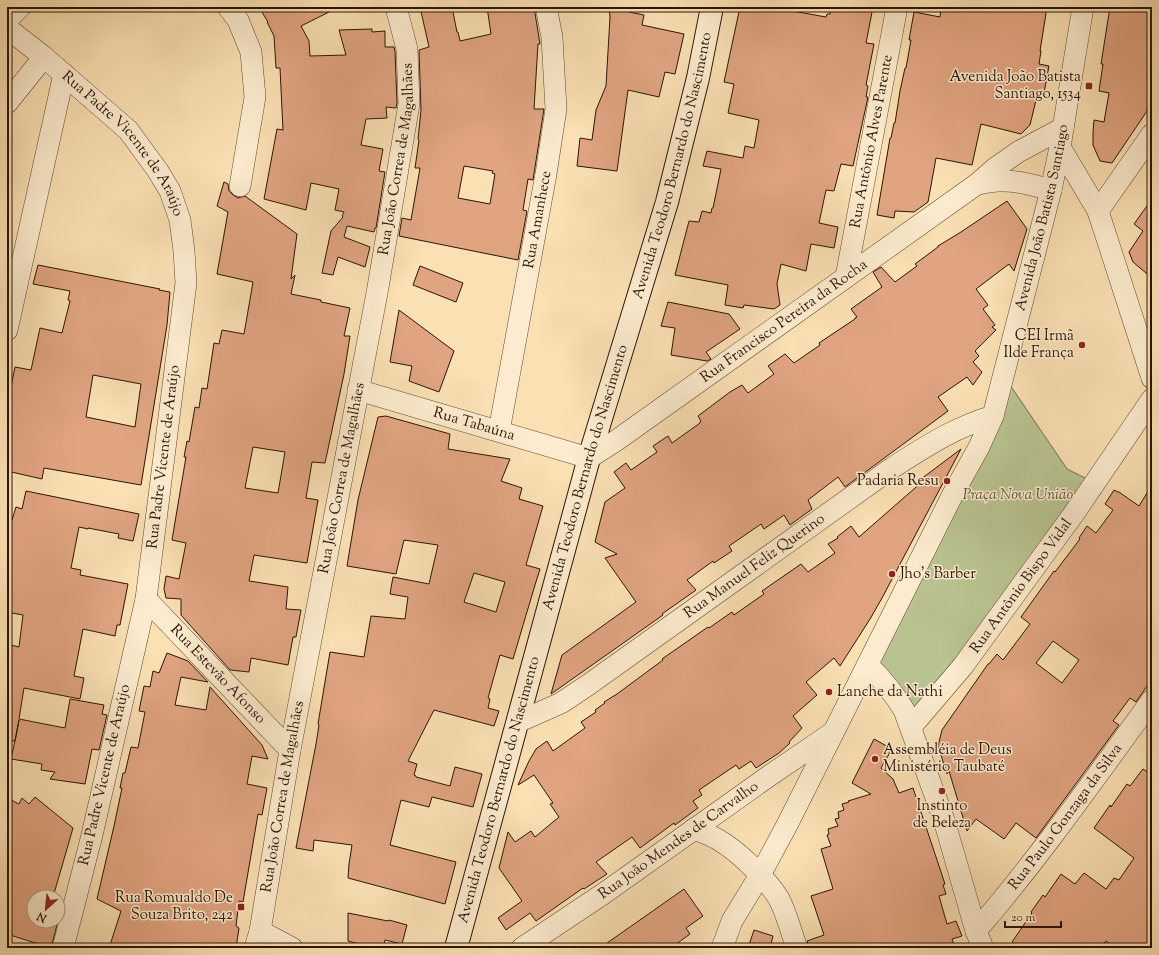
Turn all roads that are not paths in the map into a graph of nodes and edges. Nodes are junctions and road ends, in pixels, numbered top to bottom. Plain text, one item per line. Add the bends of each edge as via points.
1 (20, 7) edge
2 (228, 7) edge
3 (396, 7) edge
4 (546, 7) edge
5 (712, 7) edge
6 (897, 7) edge
7 (1083, 7) edge
8 (7, 20) edge
9 (7, 28) edge
10 (44, 57) junction
11 (64, 74) junction
12 (7, 103) edge
13 (1152, 134) edge
14 (1062, 138) junction
15 (977, 184) junction
16 (240, 186) dead end
17 (1051, 190) junction
18 (1098, 212) junction
19 (846, 277) junction
20 (7, 330) edge
21 (1152, 378) edge
22 (358, 390) junction
23 (1152, 399) edge
24 (993, 416) junction
25 (499, 431) junction
26 (589, 458) junction
27 (146, 599) junction
28 (868, 665) junction
29 (1152, 700) edge
30 (518, 722) junction
31 (911, 728) junction
32 (834, 732) junction
33 (290, 750) junction
34 (694, 829) junction
35 (760, 875) junction
36 (258, 940) edge
37 (979, 940) edge
38 (63, 948) edge
39 (292, 948) edge
40 (456, 948) edge
41 (522, 948) edge
42 (722, 948) edge
43 (797, 948) edge

1 - 8 street
2 - 16 street via 238,20 251,52 254,97
3 - 22 street, Rua João Correa de Magalhães via 407,49 409,104
4 - 25 street, Rua Amanhece via 552,37 556,109
5 - 26 street, Avenida Teodoro Bernardo do Nascimento via 668,202
6 - 19 street, Rua Antônio Alves Parente
7 - 14 street, Avenida João Batista Santiago
9 - 10 street, Rua Padre Vicente de Araújo
10 - 11 street, Rua Padre Vicente de Araújo
10 - 12 street
11 - 20 street
11 - 27 street, Rua Padre Vicente de Araújo via 128,130 170,191 180,220 186,283
13 - 18 street
14 - 15 street, Rua Francisco Pereira da Rocha via 1018,152
14 - 17 street, Avenida João Batista Santiago
14 - 18 street
15 - 17 street, Rua Francisco Pereira da Rocha via 998,180 1012,181
15 - 19 street, Rua Francisco Pereira da Rocha
17 - 24 street, Avenida João Batista Santiago
18 - 21 street
19 - 26 street, Rua Francisco Pereira da Rocha
22 - 25 street, Rua Tabaúna
22 - 33 street, Rua João Correa de Magalhães
23 - 31 street, Rua Antônio Bispo Vidal via 1075,512 972,654
24 - 28 street, Avenida João Batista Santiago
24 - 30 street, Rua Manuel Feliz Querino via 975,421 938,439 892,468 588,685 561,703
25 - 26 street, Rua Tabaúna
26 - 30 street, Avenida Teodoro Bernardo do Nascimento
27 - 33 street, Rua Estevão Afonso
27 - 38 street, Rua Padre Vicente de Araújo via 92,835
28 - 31 street via 895,695
28 - 32 street, Avenida João Batista Santiago
29 - 37 street, Rua Paulo Gonzaga da Silva via 1002,902
30 - 40 street, Avenida Teodoro Bernardo do Nascimento
31 - 37 street via 944,820
32 - 34 street, Rua João Mendes de Carvalho
32 - 35 street, Avenida João Batista Santiago
33 - 36 street, Rua João Correa de Magalhães
34 - 35 street via 718,839
34 - 41 street, Rua João Mendes de Carvalho
35 - 42 street, Avenida João Batista Santiago via 732,922
35 - 43 street via 779,899
36 - 39 street

